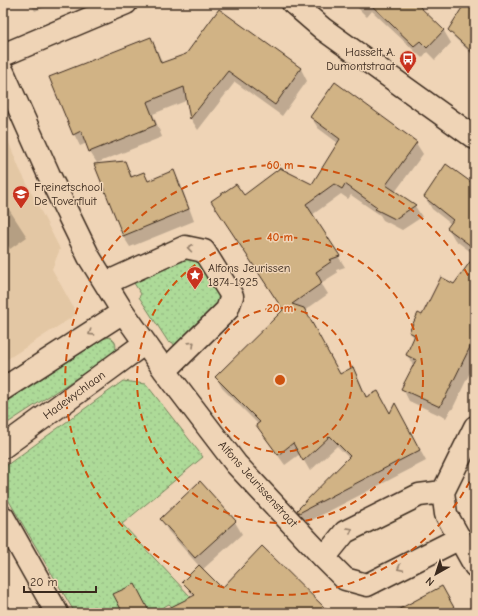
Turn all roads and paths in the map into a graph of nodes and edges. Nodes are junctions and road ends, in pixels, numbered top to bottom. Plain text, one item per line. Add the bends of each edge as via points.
1 (126, 3) edge
2 (293, 3) edge
3 (3, 55) edge
4 (3, 72) edge
5 (475, 138) edge
6 (106, 283) junction
7 (124, 312) junction
8 (145, 343) junction
9 (164, 371) junction
10 (3, 389) edge
11 (475, 427) edge
12 (3, 447) edge
13 (443, 492) junction
14 (3, 517) edge
15 (460, 538) junction
16 (324, 558) junction
17 (475, 566) edge
18 (57, 613) edge

1 - 3 street
2 - 5 street via 323,29
4 - 6 street, Alfons Jeurissenstraat via 89,257
6 - 7 street, Alfons Jeurissenstraat
9 -> 6 street via 227,310 232,296 204,251 185,247
7 - 8 street, Alfons Jeurissenstraat
7 -> 10 street
8 - 9 street, Alfons Jeurissenstraat
8 - 12 street, Hadewychlaan
9 - 16 street, Alfons Jeurissenstraat via 236,464
11 - 13 street
13 - 15 street via 446,514
16 -> 13 street via 345,532 420,495
14 - 18 street
15 -> 16 street, Alfons Jeurissenstraat via 367,585 345,579
15 - 17 street

